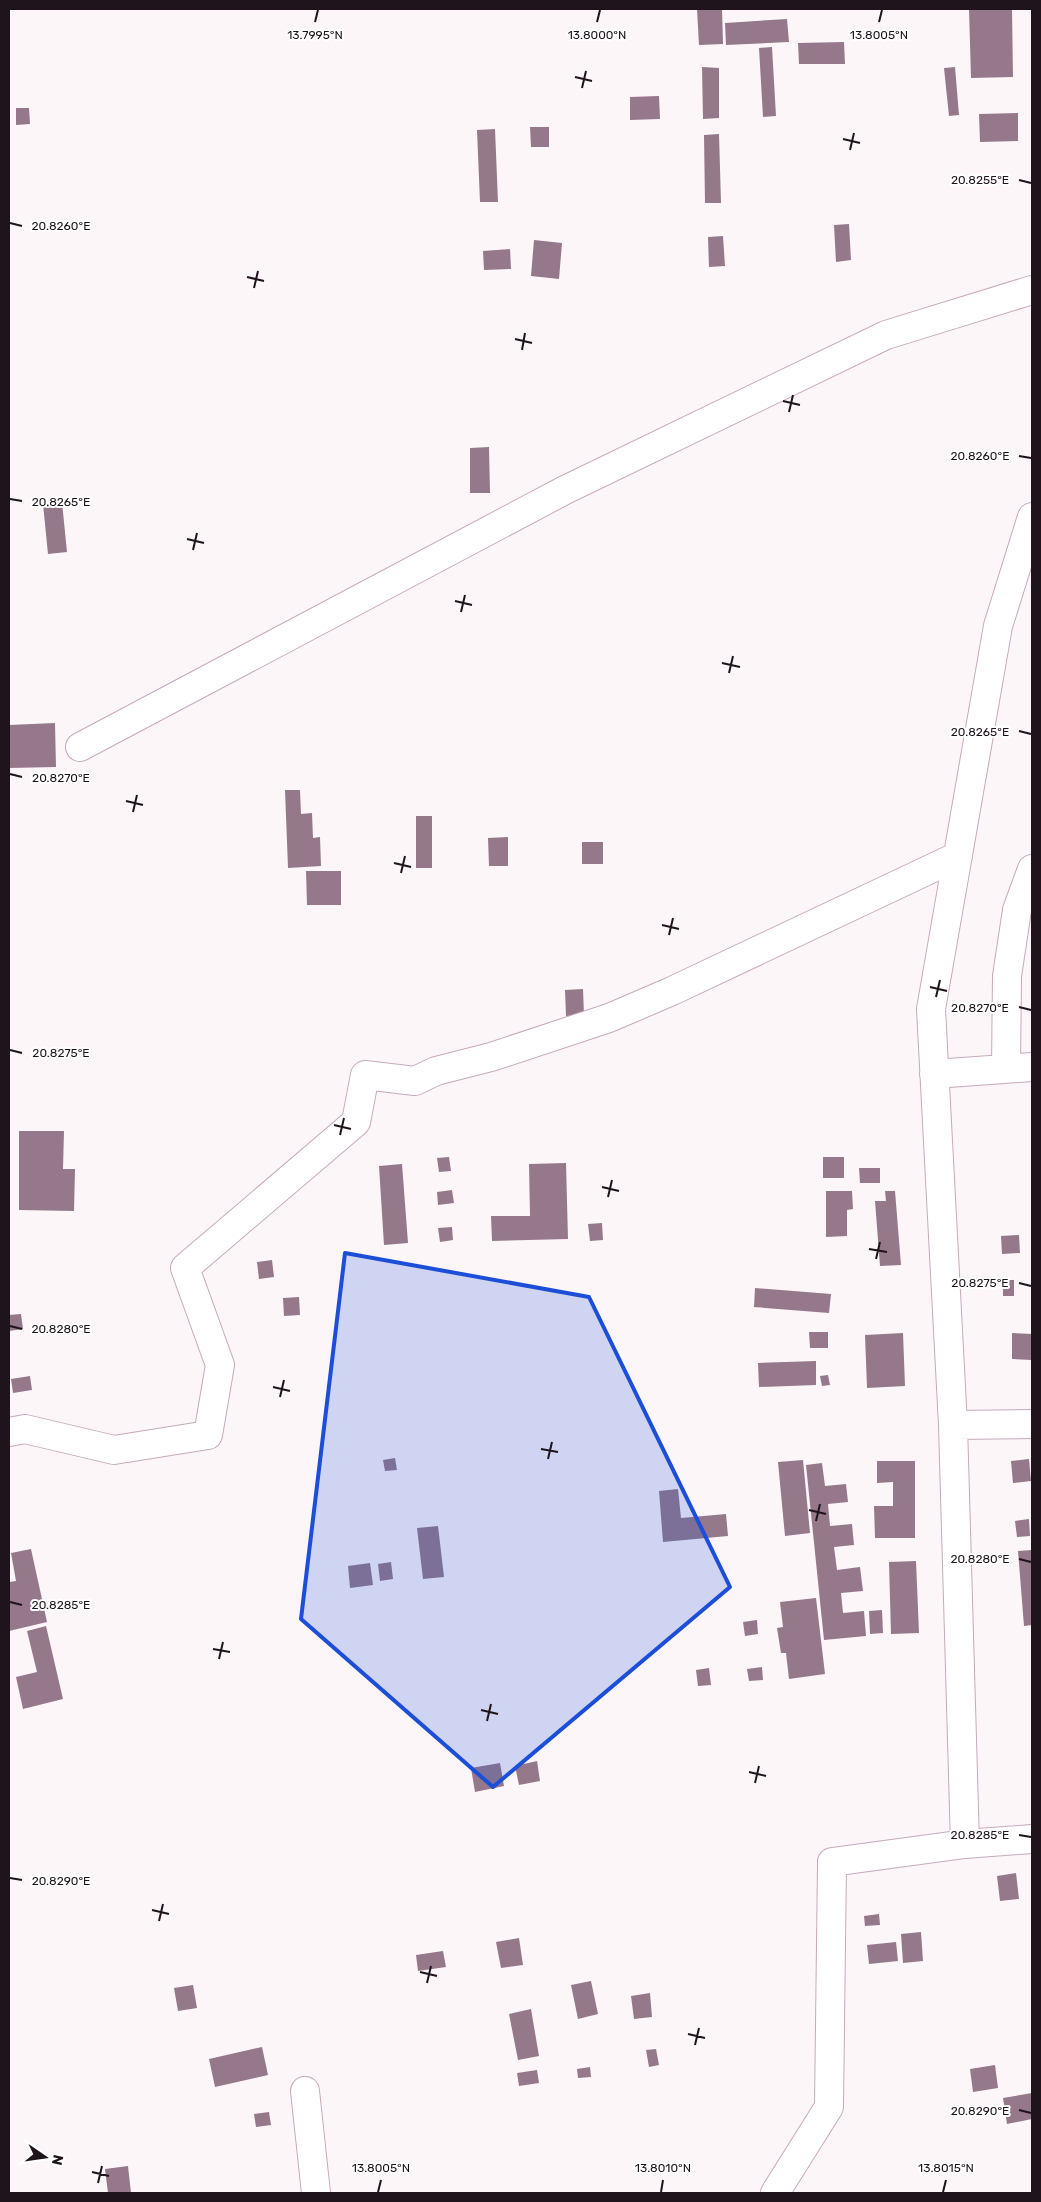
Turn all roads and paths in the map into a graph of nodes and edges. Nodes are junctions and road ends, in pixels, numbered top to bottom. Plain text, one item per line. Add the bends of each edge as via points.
1 (1032, 290) edge
2 (1032, 517) edge
3 (80, 747) dead end
4 (958, 856) junction
5 (1032, 869) edge
6 (1019, 1068) edge
7 (934, 1074) junction
8 (1032, 1424) edge
9 (953, 1425) junction
10 (9, 1432) edge
11 (1032, 1839) edge
12 (965, 1844) junction
13 (305, 2091) dead end
14 (316, 2193) edge
15 (774, 2193) edge

1 - 3 street via 877,340 565,490
2 - 4 street via 998,626
4 - 7 street via 932,1009
4 - 10 street via 609,1018 491,1057 436,1071 415,1081 365,1075 356,1122 185,1268 220,1365 208,1435 114,1450 25,1429
5 - 6 street via 1016,910 1007,976
6 - 7 street
7 - 9 street
8 - 9 street
9 - 12 street
11 - 12 street
12 - 15 street via 832,1862 829,2108
13 - 14 street

